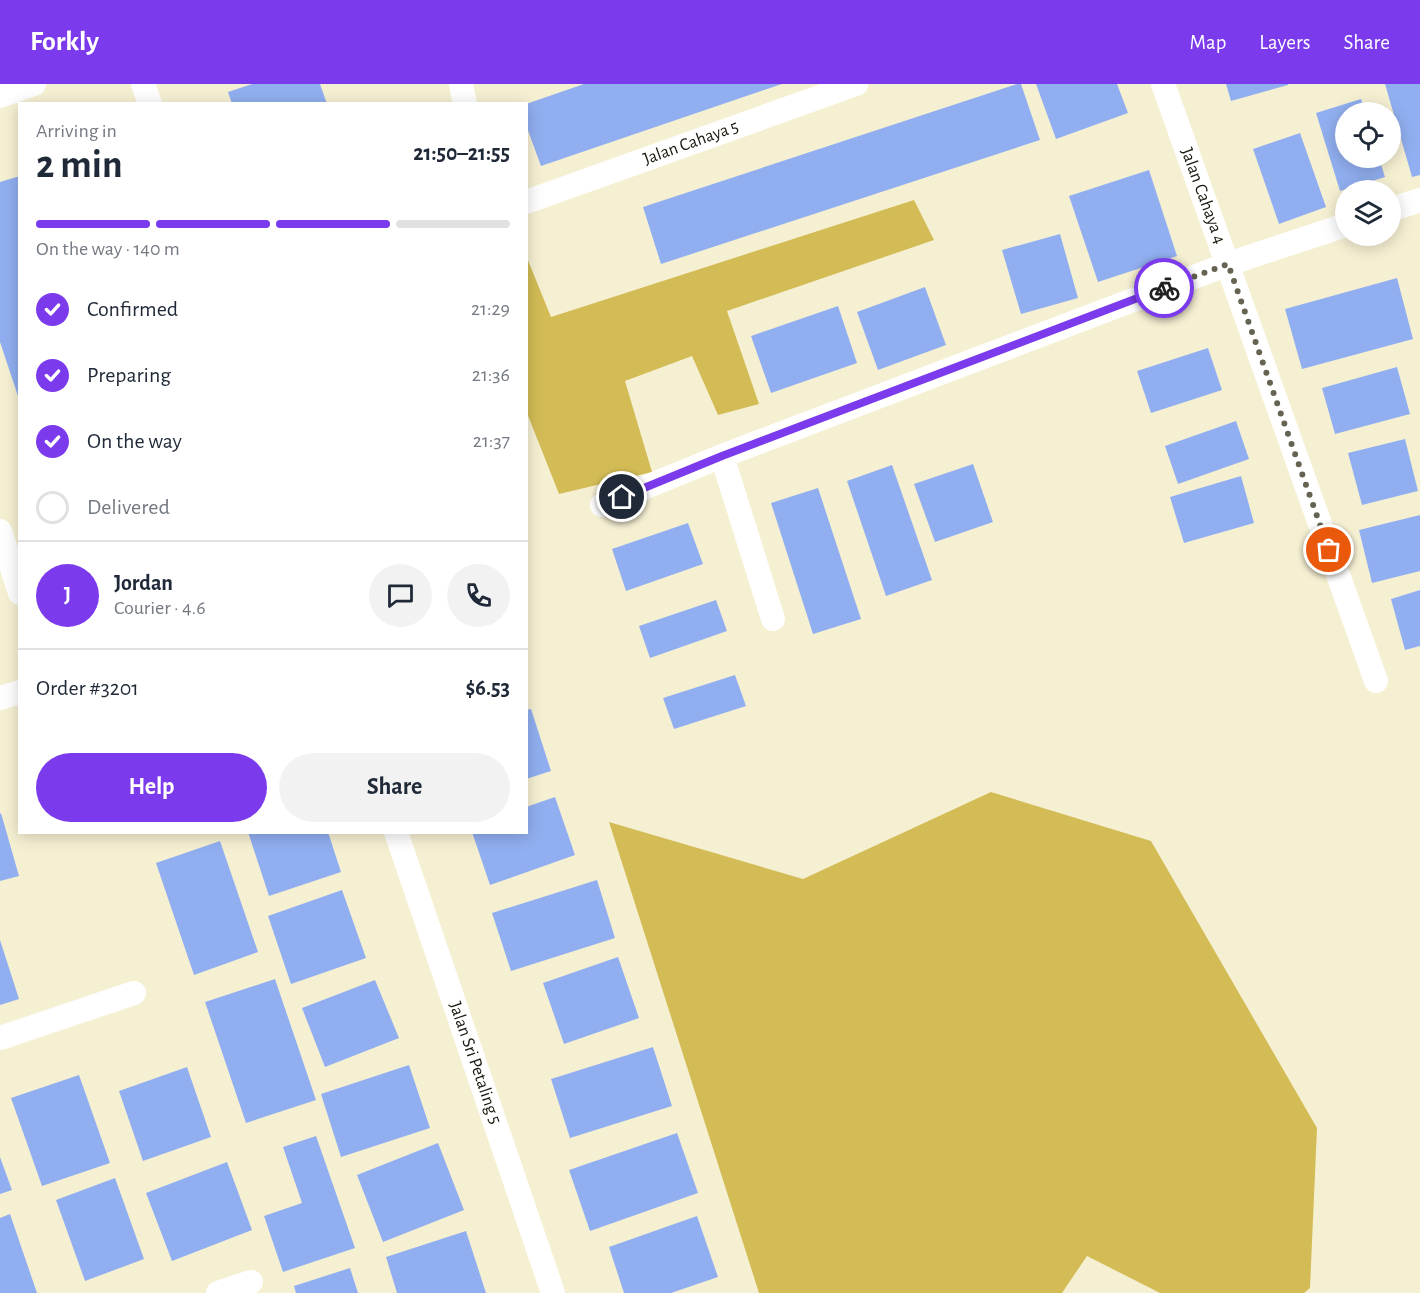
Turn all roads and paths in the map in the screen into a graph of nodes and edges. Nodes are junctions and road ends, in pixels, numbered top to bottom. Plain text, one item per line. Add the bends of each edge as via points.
1 (34, 84) edge
2 (143, 84) edge
3 (461, 84) edge
4 (856, 84) edge
5 (1163, 84) edge
6 (0, 96) edge
7 (149, 102) edge
8 (465, 102) edge
9 (1420, 200) edge
10 (528, 201) edge
11 (1401, 206) edge
12 (1335, 229) edge
13 (1228, 264) junction
14 (722, 456) junction
15 (602, 505) dead end
16 (0, 531) edge
17 (18, 587) edge
18 (773, 619) dead end
19 (1376, 681) dead end
20 (18, 693) edge
21 (0, 698) edge
22 (397, 834) edge
23 (134, 993) dead end
24 (0, 1038) edge
25 (251, 1282) dead end
26 (218, 1293) edge
27 (553, 1293) edge

1 - 6 street
2 - 7 street
3 - 8 street
4 - 10 street, Jalan Cahaya 5
5 - 13 street, Jalan Cahaya 4
9 - 11 street
12 - 13 street
13 - 14 street
13 - 19 street, Jalan Cahaya 4
14 - 15 street
14 - 18 street
16 - 17 street
20 - 21 street
22 - 27 street, Jalan Sri Petaling 5
23 - 24 street
25 - 26 street

